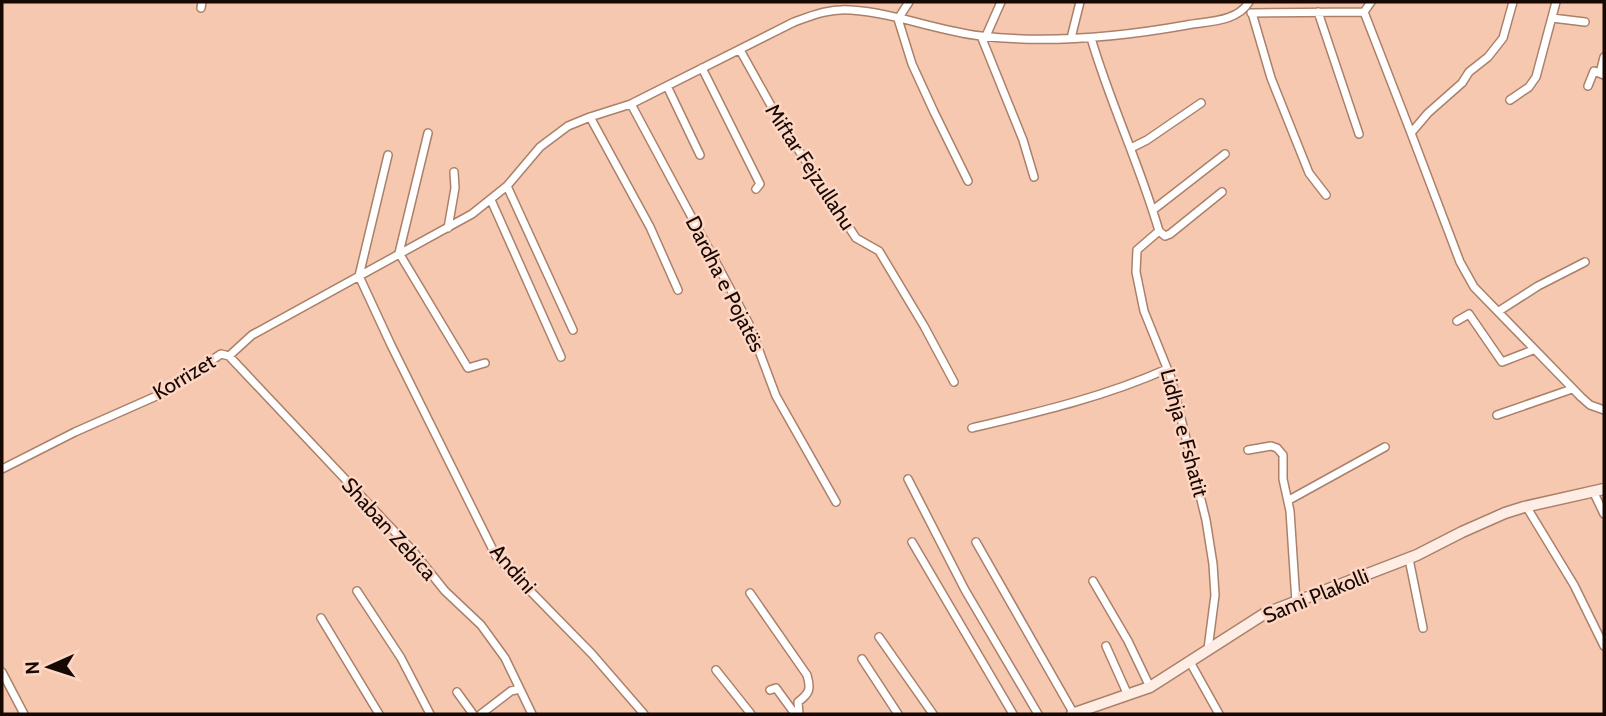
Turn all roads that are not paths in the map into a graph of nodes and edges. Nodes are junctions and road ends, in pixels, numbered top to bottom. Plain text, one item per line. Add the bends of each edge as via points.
1 (831, 2) edge
2 (909, 2) edge
3 (1001, 2) edge
4 (1080, 2) edge
5 (1249, 2) edge
6 (1371, 2) edge
7 (1513, 2) edge
8 (1556, 2) edge
9 (829, 11) junction
10 (1243, 11) junction
11 (1318, 12) junction
12 (1364, 12) junction
13 (1252, 13) junction
14 (1552, 18) junction
15 (898, 19) junction
16 (1585, 22) dead end
17 (984, 36) junction
18 (1071, 38) junction
19 (1091, 38) junction
20 (740, 50) junction
21 (1604, 57) edge
22 (702, 68) junction
23 (1602, 74) edge
24 (667, 86) junction
25 (1588, 86) dead end
26 (1510, 100) dead end
27 (1201, 103) dead end
28 (631, 104) junction
29 (590, 117) junction
30 (428, 133) dead end
31 (1411, 133) junction
32 (1359, 134) dead end
33 (1131, 148) junction
34 (1225, 154) dead end
35 (388, 155) dead end
36 (700, 155) dead end
37 (454, 172) dead end
38 (1034, 177) dead end
39 (968, 181) dead end
40 (507, 186) junction
41 (756, 189) dead end
42 (1222, 192) dead end
43 (1326, 195) dead end
44 (491, 200) junction
45 (1153, 209) junction
46 (448, 228) junction
47 (1159, 231) junction
48 (399, 253) junction
49 (1585, 262) dead end
50 (359, 276) junction
51 (678, 290) dead end
52 (1499, 311) junction
53 (1457, 321) dead end
54 (573, 330) dead end
55 (1533, 350) junction
56 (229, 356) junction
57 (561, 357) dead end
58 (485, 363) dead end
59 (1167, 369) junction
60 (954, 382) dead end
61 (1572, 389) junction
62 (1604, 411) edge
63 (1497, 415) dead end
64 (972, 428) dead end
65 (1385, 447) dead end
66 (1248, 450) dead end
67 (2, 469) edge
68 (908, 479) dead end
69 (1599, 490) edge
70 (1289, 500) junction
71 (836, 502) dead end
72 (1525, 506) junction
73 (1604, 514) edge
74 (912, 542) dead end
75 (976, 542) dead end
76 (1409, 559) junction
77 (1093, 581) dead end
78 (357, 591) dead end
79 (750, 593) dead end
80 (1296, 602) junction
81 (321, 618) dead end
82 (1423, 628) dead end
83 (879, 637) dead end
84 (1106, 646) dead end
85 (1604, 646) edge
86 (1208, 649) junction
87 (862, 659) dead end
88 (1190, 662) junction
89 (716, 670) dead end
90 (2, 672) edge
91 (1150, 687) junction
92 (520, 689) junction
93 (770, 690) dead end
94 (457, 692) dead end
95 (1127, 693) junction
96 (24, 714) edge
97 (379, 714) edge
98 (430, 714) edge
99 (473, 714) edge
100 (481, 714) edge
101 (532, 714) edge
102 (644, 714) edge
103 (751, 714) edge
104 (797, 714) edge
105 (898, 714) edge
106 (933, 714) edge
107 (1013, 714) edge
108 (1038, 714) edge
109 (1073, 714) edge
110 (1219, 714) edge

1 - 9 street
2 - 15 street
3 - 17 street
4 - 18 street
5 - 10 street
6 - 12 street
7 - 31 street via 1503,38
8 - 14 street
9 - 15 street, Korrizet via 850,9
9 - 20 street, Korrizet via 794,22
10 - 13 street
10 - 19 street, Korrizet via 1180,26
11 - 12 street
11 - 13 street
11 - 32 street
12 - 31 street
13 - 43 street via 1271,78 1305,163
14 - 16 street
14 - 26 street via 1536,77
15 - 17 street, Korrizet
15 - 39 street via 912,64
17 - 18 street, Korrizet
17 - 38 street
18 - 19 street, Korrizet
19 - 33 street
20 - 22 street, Korrizet
20 - 60 street, Miftar Fejzullahu via 779,120 856,238 879,251
21 - 23 street
22 - 24 street, Korrizet
22 - 41 street via 760,184
23 - 25 street via 1594,71
24 - 28 street, Korrizet
24 - 36 street
27 - 33 street
28 - 29 street, Korrizet
28 - 71 street, Dardha e Pojatës via 749,324 776,396
29 - 40 street, Korrizet via 568,126 540,147
29 - 51 street via 650,227
30 - 48 street
31 - 52 street via 1460,262 1474,287
33 - 45 street
34 - 45 street
35 - 50 street
37 - 46 street
40 - 44 street, Korrizet
40 - 54 street
42 - 47 street, Lidhja e Fshatit via 1170,234
44 - 46 street, Korrizet
44 - 57 street
45 - 47 street
46 - 48 street, Korrizet
47 - 59 street, Lidhja e Fshatit via 1137,250 1136,272 1143,311
48 - 50 street, Korrizet
48 - 58 street via 468,368
49 - 52 street
50 - 56 street, Korrizet via 253,335
50 - 102 street, Andini via 496,556 559,618
52 - 55 street
53 - 55 street via 1469,314 1502,362
55 - 61 street
56 - 67 street, Korrizet via 221,354 161,394
56 - 92 street, Shaban Zebica via 481,625
59 - 64 street via 1065,407
59 - 86 street, Lidhja e Fshatit via 1211,553 1215,595
61 - 62 street
61 - 63 street
65 - 70 street
66 - 70 street via 1270,446 1280,450
68 - 108 street via 958,578
69 - 72 street, Sami Plakolli
69 - 73 street, Sami Plakolli
70 - 80 street
72 - 76 street, Sami Plakolli
72 - 85 street via 1574,585
74 - 107 street
75 - 109 street, Sami Plakolli
76 - 80 street, Sami Plakolli
76 - 82 street
77 - 91 street
78 - 98 street via 401,658
79 - 104 street via 807,675 810,688 798,702
80 - 86 street, Sami Plakolli via 1264,614
81 - 97 street
83 - 106 street
84 - 95 street
86 - 88 street, Sami Plakolli
87 - 105 street
88 - 91 street, Sami Plakolli
88 - 110 street
89 - 103 street
90 - 96 street
91 - 95 street, Sami Plakolli
92 - 100 street
92 - 101 street, Shaban Zebica
93 - 104 street via 776,688
94 - 99 street
95 - 109 street, Sami Plakolli

